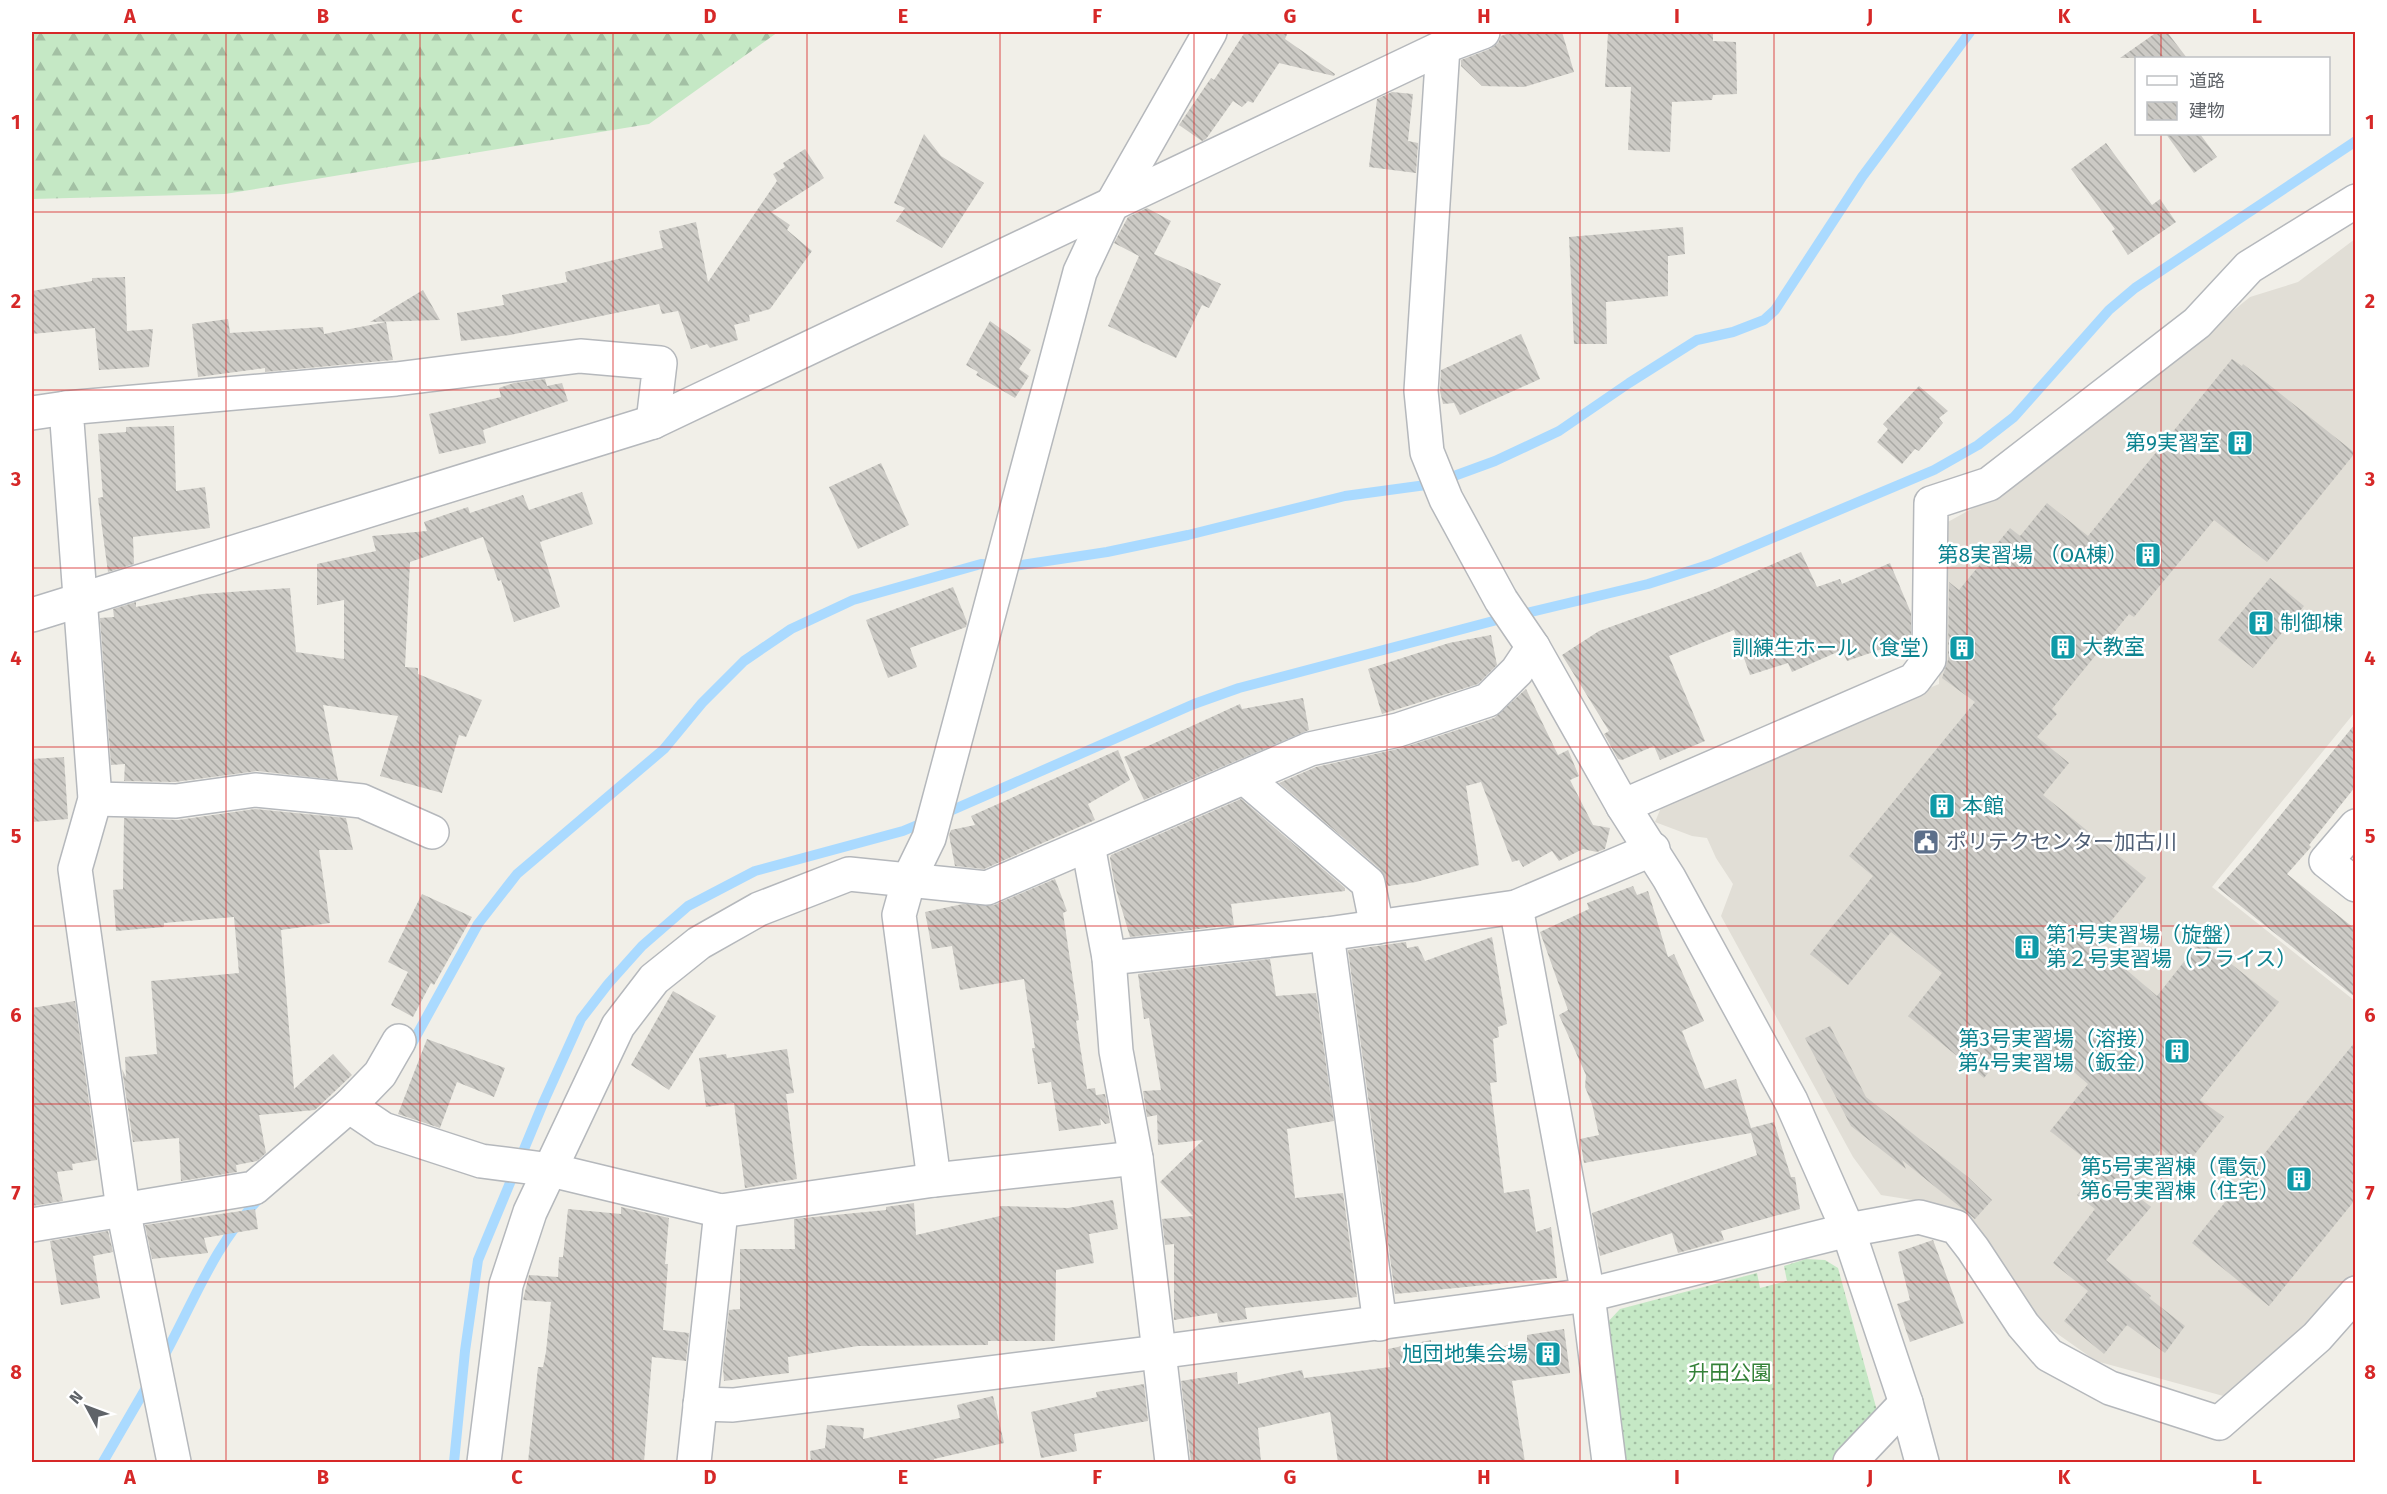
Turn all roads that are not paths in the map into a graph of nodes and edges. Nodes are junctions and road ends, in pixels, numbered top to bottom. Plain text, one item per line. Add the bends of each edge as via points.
1 (1210, 32) edge
2 (1483, 32) edge
3 (1443, 47) junction
4 (2355, 201) edge
5 (1111, 206) junction
6 (66, 408) junction
7 (32, 413) edge
8 (653, 422) junction
9 (79, 601) junction
10 (32, 615) edge
11 (1533, 647) junction
12 (1245, 778) junction
13 (95, 799) junction
14 (1623, 806) junction
15 (2355, 826) edge
16 (432, 832) dead end
17 (1088, 845) junction
18 (1653, 849) junction
19 (909, 879) junction
20 (2355, 885) edge
21 (1516, 907) junction
22 (1377, 927) junction
23 (1328, 933) junction
24 (1108, 958) junction
25 (399, 1041) dead end
26 (350, 1108) junction
27 (1136, 1158) junction
28 (545, 1169) junction
29 (934, 1180) junction
30 (123, 1209) junction
31 (720, 1211) junction
32 (32, 1225) edge
33 (1848, 1230) junction
34 (2355, 1293) edge
35 (1588, 1295) junction
36 (1380, 1324) junction
37 (1158, 1352) junction
38 (1906, 1402) junction
39 (700, 1404) junction
40 (174, 1462) edge
41 (484, 1462) edge
42 (694, 1462) edge
43 (1172, 1462) edge
44 (1609, 1462) edge
45 (1850, 1462) edge
46 (1922, 1462) edge

1 - 5 street
2 - 3 street
3 - 5 street
3 - 11 street via 1421,391 1427,452 1446,499 1501,600
4 - 14 street via 2249,267 2197,323 1989,484 1931,503 1929,660 1914,680
5 - 8 street
5 - 19 street via 1080,272 929,838
6 - 7 street
6 - 8 street via 396,379 580,356 660,363
6 - 9 street
8 - 9 street
9 - 10 street
9 - 13 street
11 - 12 street via 1517,671 1488,700 1398,730 1310,749
11 - 14 street
12 - 17 street
12 - 22 street via 1368,883
13 - 16 street via 176,801 255,790 307,795 362,801
13 - 30 street via 75,869
14 - 18 street
15 - 20 street via 2326,861
17 - 19 street via 987,888
17 - 24 street
18 - 21 street
18 - 33 street via 1768,1055
19 - 28 street via 849,874 759,909 699,943 654,979 618,1026
19 - 29 street via 899,915
21 - 22 street
21 - 35 street
22 - 23 street
23 - 24 street
23 - 36 street
24 - 27 street via 1116,1051
25 - 26 street via 380,1074
26 - 28 street via 383,1128 481,1161
26 - 30 street via 254,1188
27 - 29 street
27 - 37 street
28 - 31 street
28 - 41 street via 506,1285
29 - 31 street
30 - 32 street
30 - 40 street
31 - 39 street
33 - 34 street via 1919,1217 1956,1227 2023,1325 2049,1355 2110,1389 2219,1423 2317,1337
33 - 35 street
33 - 38 street
35 - 36 street
35 - 44 street
36 - 37 street
37 - 39 street via 733,1405
37 - 43 street
38 - 45 street
38 - 46 street
39 - 42 street

